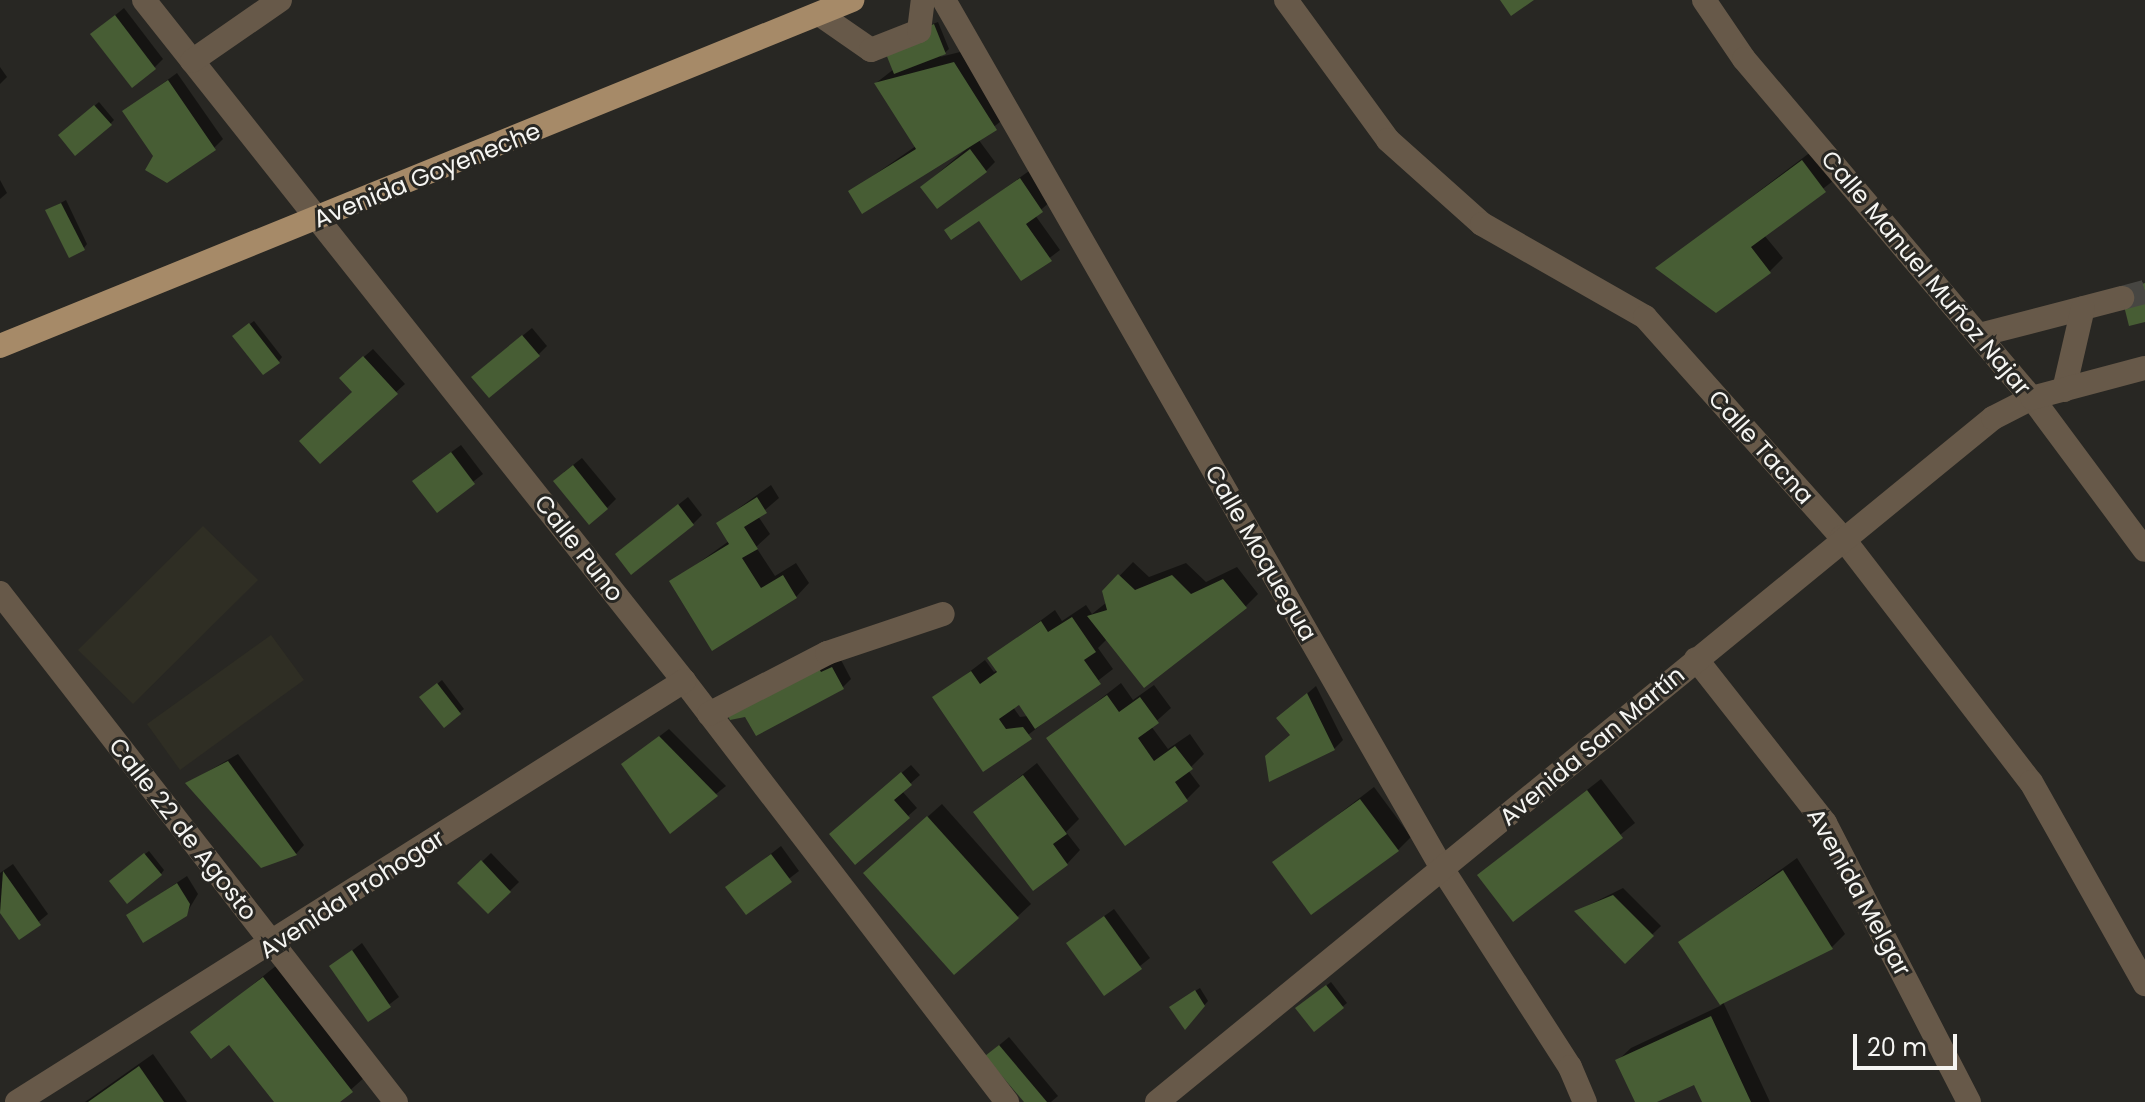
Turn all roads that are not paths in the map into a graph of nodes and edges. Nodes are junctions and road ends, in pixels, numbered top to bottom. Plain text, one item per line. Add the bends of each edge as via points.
1 (144, 0) edge
2 (280, 0) edge
3 (852, 0) edge
4 (923, 0) edge
5 (944, 0) edge
6 (1286, 0) edge
7 (1704, 0) edge
8 (819, 14) junction
9 (192, 61) junction
10 (319, 220) junction
11 (2122, 298) tunnel mouth
12 (2083, 308) junction
13 (1979, 335) junction
14 (0, 346) edge
15 (2145, 368) edge
16 (2064, 390) junction
17 (2032, 398) junction
18 (1842, 537) junction
19 (2145, 550) edge
20 (0, 593) edge
21 (943, 614) dead end
22 (1696, 659) junction
23 (684, 681) junction
24 (709, 714) junction
25 (1443, 870) junction
26 (273, 945) junction
27 (2145, 984) edge
28 (17, 1102) edge
29 (396, 1102) edge
30 (1007, 1102) edge
31 (1157, 1102) edge
32 (1585, 1102) edge
33 (1969, 1102) edge

1 - 9 street, Calle Puno
2 - 9 street
3 - 8 main road, Avenida Goyeneche
4 - 8 street via 919,31 871,50
5 - 25 street, Calle Moquegua
6 - 18 street, Calle Tacna via 1388,140 1482,224 1645,317
7 - 13 street, Calle Manuel Muñoz Najar via 1744,59
8 - 10 main road, Avenida Goyeneche
9 - 10 street, Calle Puno
10 - 14 main road, Avenida Goyeneche
10 - 23 street, Calle Puno
11 - 12 street
12 - 13 street
12 - 16 street
13 - 17 street, Calle Manuel Muñoz Najar
15 - 16 street, Avenida San Martín
16 - 17 street, Avenida San Martín
17 - 18 street, Avenida San Martín via 1993,418
17 - 19 street, Calle Manuel Muñoz Najar
18 - 22 street, Avenida San Martín
18 - 27 street, Calle Tacna via 2031,782
20 - 26 street, Calle 22 de Agosto
21 - 24 street via 827,653
22 - 25 street, Avenida San Martín
22 - 33 street, Avenida Melgar via 1825,823
23 - 24 street, Calle Puno
23 - 26 street, Avenida Prohogar
24 - 30 street, Calle Puno
25 - 31 street, Avenida San Martín
25 - 32 street, Calle Moquegua via 1570,1067
26 - 28 street, Avenida Prohogar
26 - 29 street, Calle 22 de Agosto

